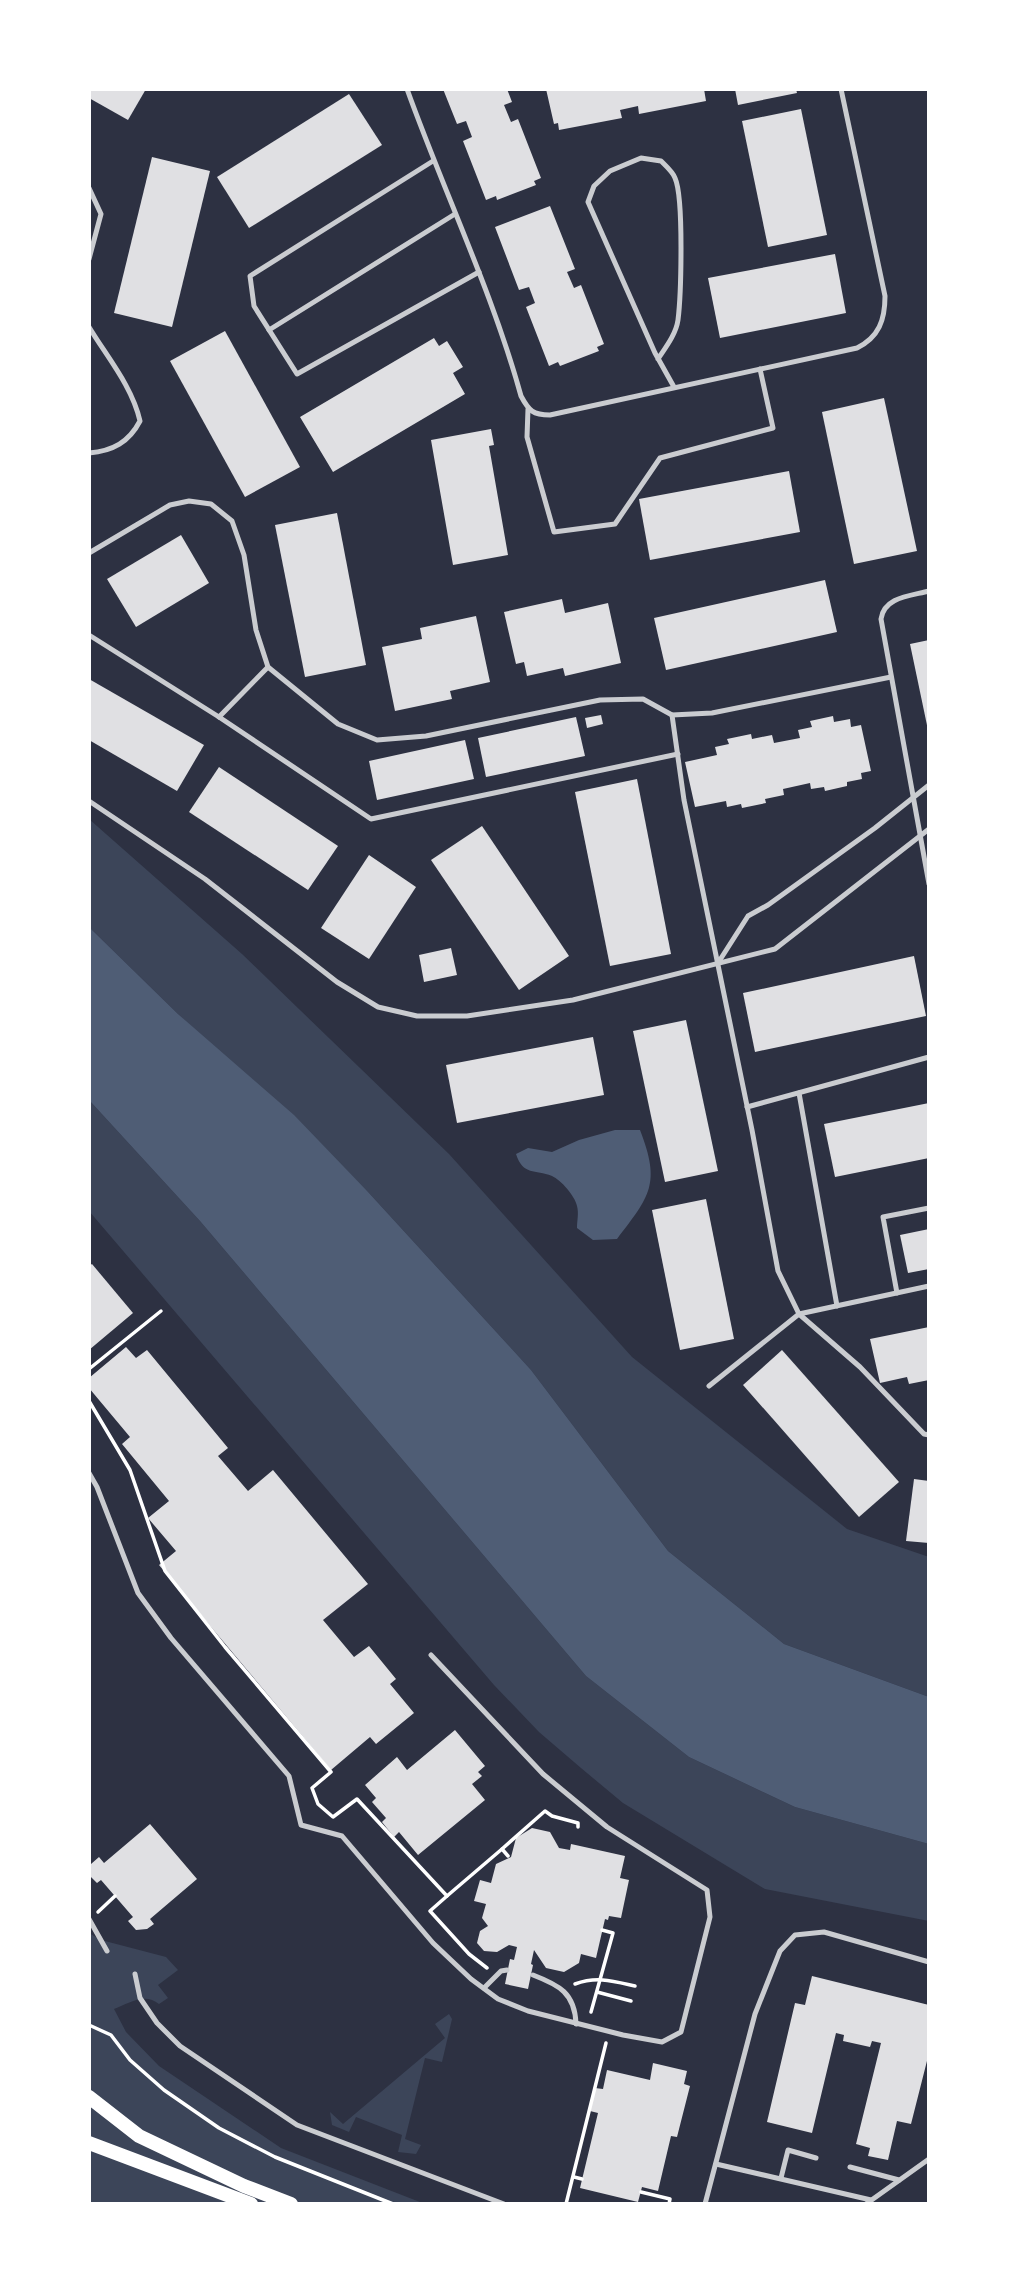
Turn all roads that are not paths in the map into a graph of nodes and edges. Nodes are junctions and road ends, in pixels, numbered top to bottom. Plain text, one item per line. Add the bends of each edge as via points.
1 (407, 89) edge
2 (841, 89) edge
3 (433, 160) junction
4 (89, 188) edge
5 (455, 214) junction
6 (89, 259) edge
7 (479, 272) junction
8 (89, 327) edge
9 (269, 330) junction
10 (658, 359) junction
11 (760, 369) junction
12 (674, 387) junction
13 (528, 410) junction
14 (89, 453) edge
15 (89, 553) edge
16 (929, 591) edge
17 (89, 635) edge
18 (268, 667) junction
19 (891, 677) junction
20 (672, 715) junction
21 (219, 717) junction
22 (678, 754) junction
23 (929, 785) edge
24 (913, 797) junction
25 (89, 800) edge
26 (929, 829) edge
27 (920, 835) junction
28 (929, 884) edge
29 (718, 962) junction
30 (929, 1057) edge
31 (799, 1093) junction
32 (747, 1107) junction
33 (929, 1208) edge
34 (929, 1286) edge
35 (897, 1293) junction
36 (837, 1306) junction
37 (799, 1314) junction
38 (709, 1387) dead end
39 (929, 1435) edge
40 (89, 1474) edge
41 (97, 1487) junction
42 (89, 1490) edge
43 (432, 1655) dead end
44 (90, 1920) edge
45 (107, 1951) dead end
46 (929, 1962) edge
47 (507, 1970) dead end
48 (135, 1974) dead end
49 (533, 1975) dead end
50 (484, 1988) junction
51 (576, 2024) junction
52 (89, 2097) edge
53 (89, 2143) edge
54 (816, 2158) dead end
55 (929, 2159) edge
56 (716, 2164) junction
57 (850, 2167) dead end
58 (781, 2178) junction
59 (899, 2180) junction
60 (868, 2202) edge
61 (251, 2204) edge
62 (291, 2204) edge
63 (504, 2204) edge
64 (705, 2204) edge

1 - 3 lane
2 - 11 lane via 885,296 883,319 869,342 857,348
3 - 5 lane
3 - 9 lane via 250,276 254,306
4 - 6 lane via 101,214
5 - 7 lane
5 - 9 lane
7 - 9 lane via 297,374
7 - 13 lane
8 - 14 lane via 125,384 140,421 120,445
10 - 10 lane via 588,202 594,186 610,171 641,158 662,161 675,177 679,197 678,321
10 - 12 lane
11 - 12 lane
11 - 13 lane via 773,428 660,458 615,524 554,532 527,437
12 - 13 lane via 550,415
15 - 18 lane via 170,505 189,501 211,504 232,521 244,555 256,630
16 - 19 lane via 887,603 882,611
17 - 21 lane
18 - 20 lane via 338,724 377,740 426,736 600,700 643,699
18 - 21 lane
19 - 20 lane via 712,713
19 - 24 lane
20 - 22 lane
21 - 22 lane via 371,819
22 - 29 lane
23 - 24 lane
24 - 27 lane
24 - 29 lane via 748,916
25 - 29 lane via 205,879 337,982 378,1007 417,1016 467,1016 573,1000
26 - 27 lane
27 - 28 lane
27 - 29 lane via 775,949
29 - 32 lane
30 - 31 lane
31 - 32 lane
31 - 36 lane
32 - 37 lane via 778,1271
33 - 35 lane via 883,1217
34 - 35 lane
35 - 36 lane
36 - 37 lane
37 - 38 lane
37 - 39 lane
40 - 41 lane
41 - 42 lane
41 - 50 lane via 138,1593 171,1639 289,1776 301,1825 342,1836 433,1943
43 - 51 lane via 543,1774 607,1827 707,1890 710,1917 681,2032 662,2042
44 - 45 lane
46 - 56 lane via 824,1932 795,1935 780,1951 755,2014
47 - 50 lane
48 - 63 lane via 140,1998 180,2046 297,2124
49 - 51 lane via 558,1984 575,2008
50 - 51 lane via 528,2011
52 - 62 main road via 139,2136
53 - 61 main road
54 - 58 lane via 788,2150
55 - 59 lane
56 - 58 lane
56 - 64 lane
57 - 59 lane
58 - 60 lane
59 - 60 lane

